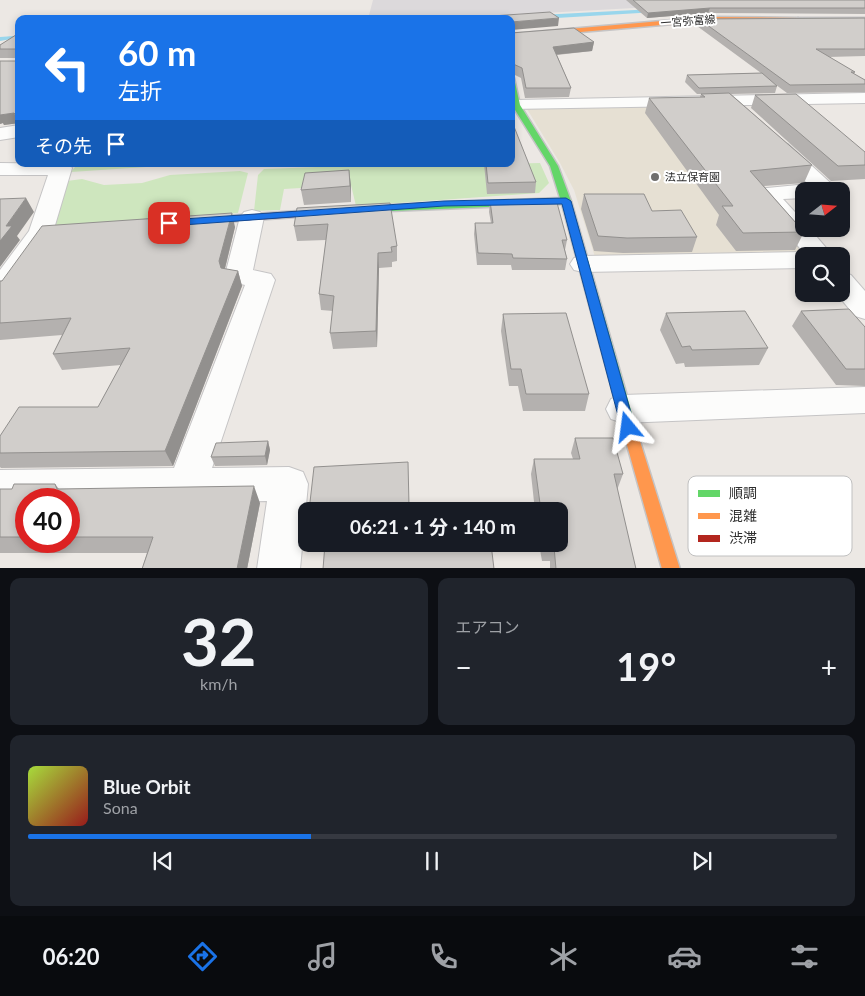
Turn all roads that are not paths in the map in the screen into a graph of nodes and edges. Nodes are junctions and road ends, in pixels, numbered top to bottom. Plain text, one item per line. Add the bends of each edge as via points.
1 (865, 20) edge
2 (515, 36) edge
3 (865, 98) edge
4 (515, 100) edge
5 (730, 101) junction
6 (516, 105) junction
7 (15, 132) edge
8 (0, 134) edge
9 (0, 169) edge
10 (566, 201) junction
11 (252, 217) junction
12 (185, 222) edge
13 (812, 247) edge
14 (795, 260) edge
15 (583, 264) junction
16 (0, 289) edge
17 (850, 291) edge
18 (865, 308) edge
19 (865, 400) edge
20 (622, 409) junction
21 (187, 485) junction
22 (0, 487) edge
23 (278, 568) edge
24 (671, 568) edge

1 - 2 street, 一宮弥富線 via 708,19
3 - 5 street
4 - 6 street
5 - 6 street
5 - 13 street via 826,189 766,194
6 - 10 street via 554,166
7 - 8 street
9 - 16 street via 62,168 45,232
10 - 11 street via 444,204
10 - 15 street
11 - 12 street
11 - 21 street via 238,275 261,280
14 - 15 street
15 - 20 street
17 - 18 street
19 - 20 street
20 - 24 street
21 - 22 street
21 - 23 street via 289,484

